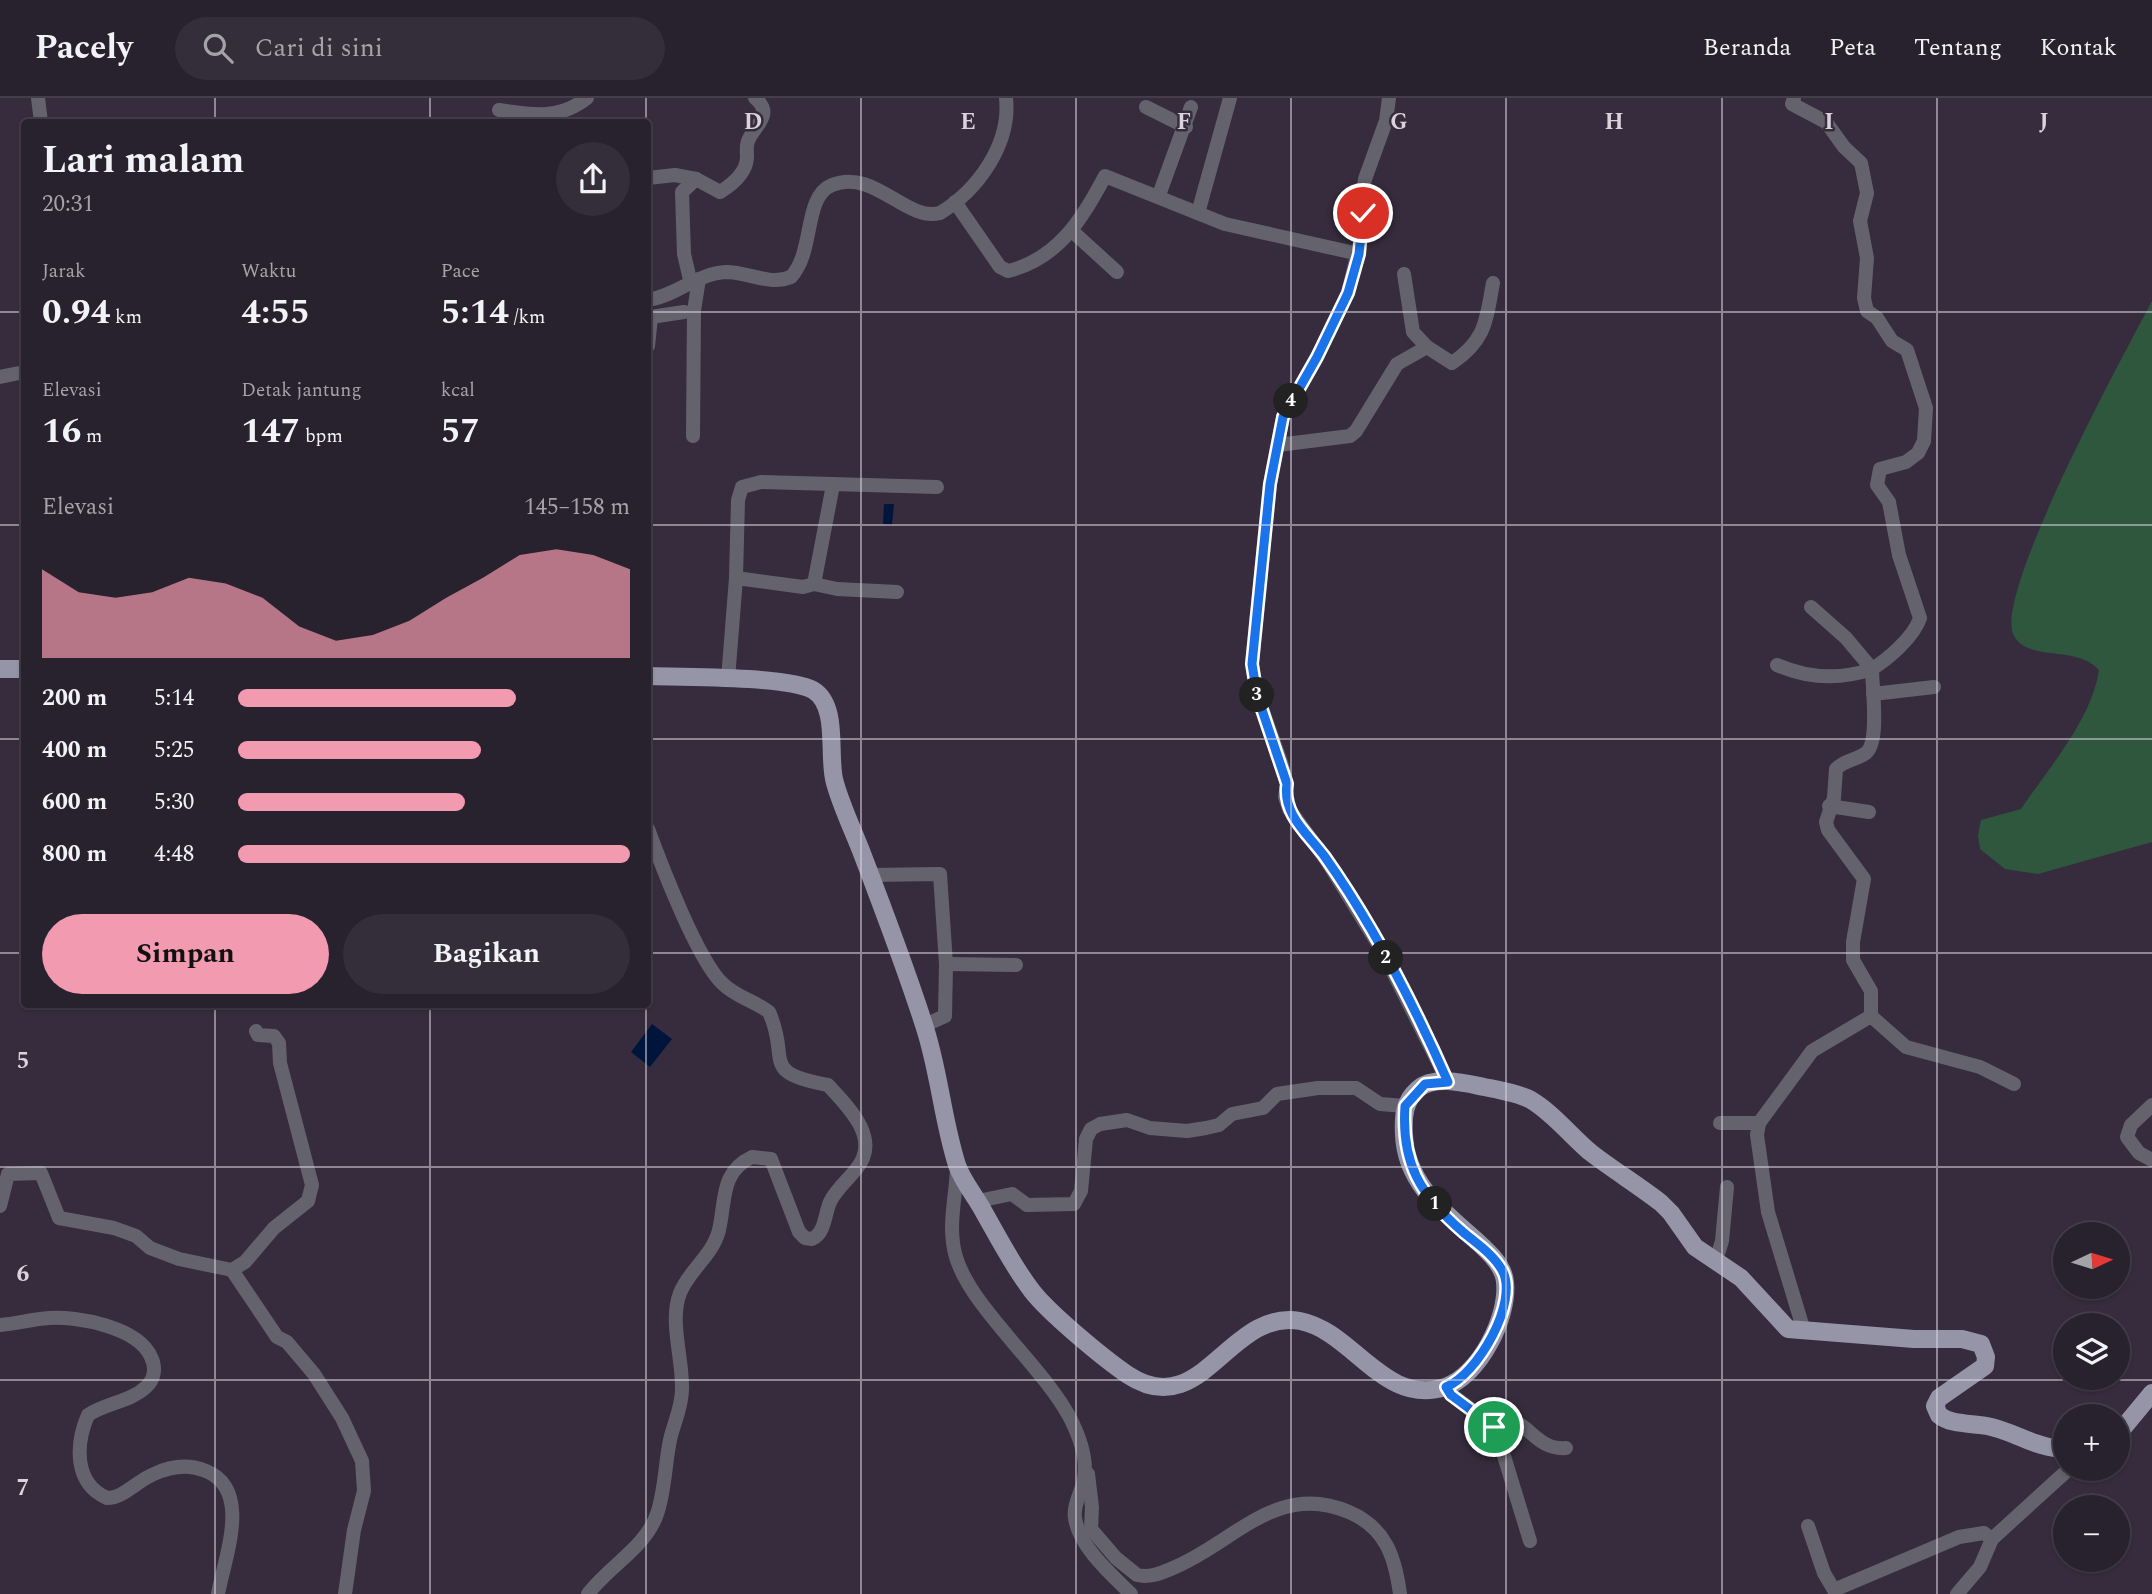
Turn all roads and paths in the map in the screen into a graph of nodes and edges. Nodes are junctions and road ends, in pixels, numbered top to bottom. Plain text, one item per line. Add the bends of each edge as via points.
1 (38, 98) edge
2 (587, 98) edge
3 (755, 98) edge
4 (1006, 98) edge
5 (1230, 98) edge
6 (1389, 98) edge
7 (1794, 98) edge
8 (1146, 107) dead end
9 (1191, 107) dead end
10 (499, 110) dead end
11 (41, 119) edge
12 (1185, 127) junction
13 (651, 178) edge
14 (696, 180) junction
15 (1158, 195) junction
16 (954, 202) junction
17 (1198, 213) junction
18 (1072, 231) junction
19 (1359, 254) junction
20 (1117, 272) dead end
21 (1404, 274) dead end
22 (695, 282) junction
23 (1493, 283) dead end
24 (651, 299) edge
25 (684, 312) dead end
26 (651, 317) edge
27 (1427, 347) junction
28 (21, 373) edge
29 (0, 377) edge
30 (693, 436) dead end
31 (1279, 445) junction
32 (833, 485) junction
33 (937, 487) dead end
34 (736, 578) junction
35 (814, 584) junction
36 (897, 592) dead end
37 (1811, 607) dead end
38 (1777, 664) dead end
39 (0, 669) edge
40 (21, 669) edge
41 (1872, 670) junction
42 (651, 676) edge
43 (728, 679) junction
44 (1934, 687) dead end
45 (1873, 694) junction
46 (1829, 806) junction
47 (1869, 812) dead end
48 (651, 836) edge
49 (870, 874) junction
50 (946, 964) junction
51 (1016, 965) dead end
52 (1871, 1016) junction
53 (925, 1026) junction
54 (256, 1031) dead end
55 (1448, 1082) junction
56 (2014, 1084) dead end
57 (2152, 1105) edge
58 (1405, 1106) junction
59 (1720, 1123) dead end
60 (1759, 1123) junction
61 (2152, 1160) edge
62 (957, 1166) junction
63 (1727, 1187) dead end
64 (978, 1200) junction
65 (0, 1206) edge
66 (1715, 1263) junction
67 (232, 1270) junction
68 (0, 1325) edge
69 (1804, 1331) junction
70 (1446, 1387) junction
71 (2152, 1393) edge
72 (1481, 1416) junction
73 (2130, 1420) edge
74 (1566, 1448) dead end
75 (2053, 1448) edge
76 (1085, 1463) junction
77 (2056, 1481) edge
78 (1808, 1526) dead end
79 (1992, 1539) junction
80 (1530, 1541) dead end
81 (1835, 1592) edge
82 (218, 1594) edge
83 (345, 1594) edge
84 (588, 1594) edge
85 (1131, 1594) edge
86 (1399, 1594) edge
87 (1957, 1594) edge

1 - 11 street
2 - 10 street via 551,115
3 - 14 street via 762,105 763,119 748,140 743,170 720,192
4 - 16 street via 1005,128 997,150
5 - 17 street
6 - 19 street via 1363,190
7 - 41 street via 1792,104 1826,122 1861,163 1867,193 1860,221 1867,258 1867,311 1892,341 1907,350 1926,408 1924,441 1918,453 1877,474 1920,618 1885,662
8 - 12 street
9 - 12 street
12 - 15 street
13 - 14 street via 675,175
14 - 22 street via 684,187 681,197 684,254
15 - 17 street
15 - 18 street via 1105,176
16 - 18 street via 1000,267 1008,271 1035,260
16 - 22 street via 931,215 871,186 832,185 816,200 806,255 792,276 766,280 725,272
17 - 19 street via 1225,224
18 - 20 street
19 - 31 street via 1345,300 1283,417
21 - 27 street via 1413,332
22 - 24 street
22 - 30 street
23 - 27 street via 1484,330 1475,345 1452,363
25 - 26 street
27 - 31 street via 1397,363 1350,436
28 - 29 street
31 - 55 street via 1270,484 1266,553 1252,642 1257,695 1287,784 1284,797 1383,952
32 - 33 street
32 - 34 street via 761,482 742,488
32 - 35 street
34 - 35 street via 803,587
34 - 43 street
35 - 36 street
37 - 41 street via 1846,638
38 - 41 street via 1818,677
39 - 40 main road
41 - 45 street
42 - 43 main road
43 - 49 main road via 793,685 821,697 829,722 834,781
44 - 45 street
45 - 46 street via 1871,747 1836,769
46 - 47 street
46 - 52 street via 1828,830 1864,879 1853,960 1871,991
48 - 84 street via 716,977 769,1012 780,1065 798,1079 828,1085 866,1135 866,1150 832,1197 821,1233 812,1239 799,1232 771,1159 752,1157 732,1170 715,1240 680,1293 676,1315 682,1402 657,1514 645,1538 611,1566
49 - 50 street via 940,874
49 - 53 main road
50 - 51 street
50 - 53 street via 945,1016
52 - 56 street via 1906,1047 1980,1066
52 - 60 street via 1812,1051
53 - 62 main road
54 - 67 street via 274,1036 279,1043 280,1063 312,1185 308,1201
55 - 58 main road via 1425,1084
55 - 66 main road via 1533,1101 1590,1152 1661,1203 1695,1247
57 - 61 street via 2131,1125 2127,1137 2138,1153
58 - 64 street via 1380,1104 1356,1088 1318,1088 1277,1094 1263,1108 1232,1114 1219,1125 1197,1129 1150,1128 1127,1120 1100,1124 1086,1139 1081,1191 1074,1204 1027,1205 1012,1194
58 - 70 main road via 1405,1148 1417,1178 1445,1216 1494,1260 1506,1281 1504,1301 1484,1354 1465,1376
59 - 60 street
60 - 69 street via 1756,1151 1763,1191
62 - 64 main road
62 - 76 street via 951,1226 956,1259 980,1299 1057,1395 1076,1430
63 - 66 street
64 - 70 main road via 1037,1297 1124,1372 1142,1382 1163,1386 1186,1383 1251,1330 1290,1320 1331,1333 1400,1385 1421,1390
65 - 67 street via 8,1174 41,1173 59,1218 114,1228 180,1259
66 - 69 main road via 1745,1282 1786,1328
67 - 83 street via 277,1337 293,1348 314,1374 362,1461 364,1491
68 - 82 street via 68,1319 117,1330 144,1346 153,1363 152,1379 136,1394 88,1415 80,1435 79,1462 90,1484 107,1497 118,1496 170,1468 198,1468 218,1478 228,1493 232,1513
69 - 75 main road via 1975,1341 1984,1348 1985,1366 1939,1398 1935,1406 1939,1415 2012,1432
70 - 72 street
71 - 73 main road
72 - 74 street via 1497,1413 1521,1422 1547,1447
72 - 80 street via 1497,1433
76 - 85 street via 1075,1506 1076,1525 1097,1557
76 - 86 street via 1091,1485 1091,1529 1137,1575 1158,1574 1190,1561 1268,1511 1315,1503 1355,1514 1379,1532 1391,1553
77 - 79 street
78 - 81 street
79 - 81 street via 1983,1533 1959,1537
79 - 87 street via 1980,1567

